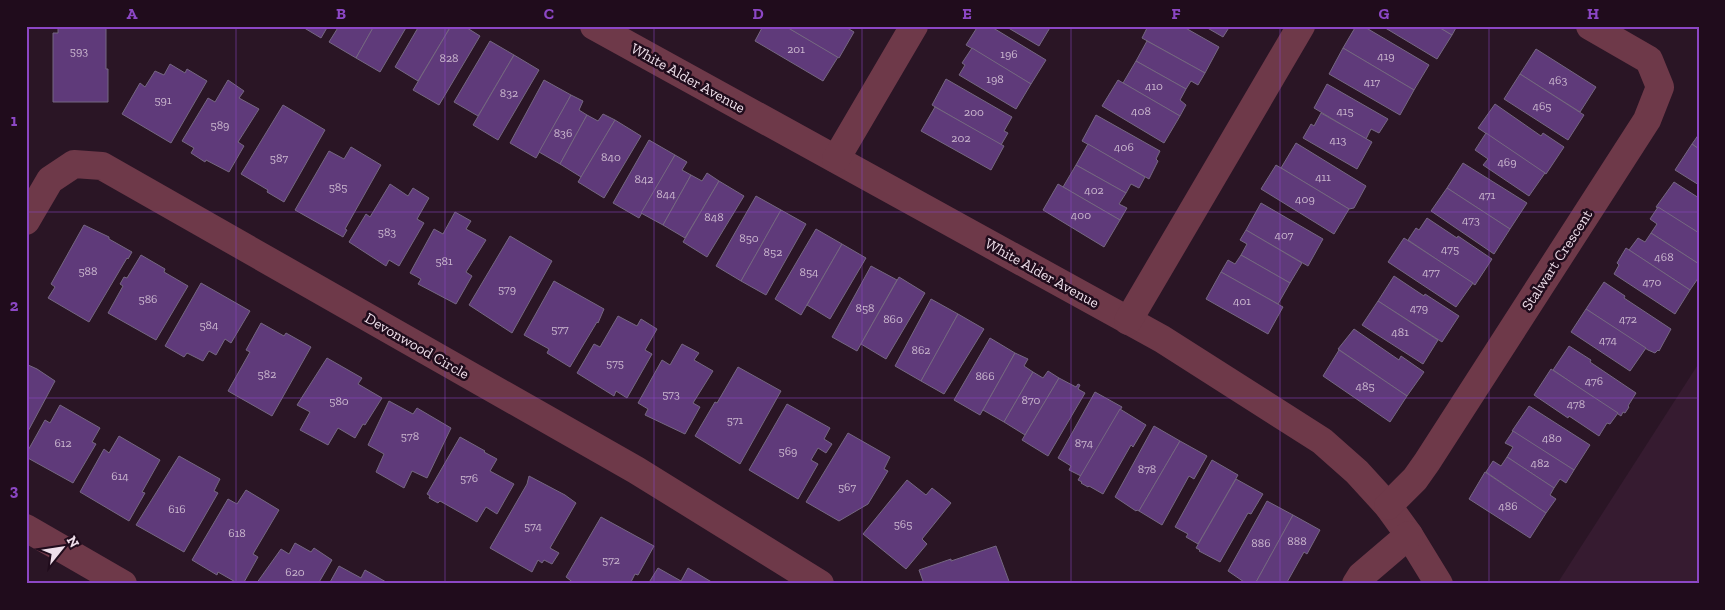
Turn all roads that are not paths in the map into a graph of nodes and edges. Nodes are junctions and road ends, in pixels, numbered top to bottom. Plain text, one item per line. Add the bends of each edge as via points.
1 (594, 26) edge
2 (914, 26) edge
3 (1301, 26) edge
4 (1590, 26) edge
5 (836, 159) junction
6 (26, 221) edge
7 (1128, 320) junction
8 (1388, 506) junction
9 (26, 528) edge
10 (1409, 536) junction
11 (123, 584) edge
12 (820, 584) edge
13 (1356, 584) edge
14 (1439, 584) edge

1 - 5 street, White Alder Avenue
2 - 5 street
3 - 7 street
4 - 8 street, Stalwart Crescent via 1649,60 1660,87 1646,120 1427,462
5 - 7 street, White Alder Avenue
6 - 12 street, Devonwood Circle via 50,180 74,164 102,166 636,470
7 - 8 street, White Alder Avenue via 1322,441
8 - 10 street, White Alder Avenue
9 - 11 street
10 - 13 street via 1361,576
10 - 14 street, White Alder Avenue

